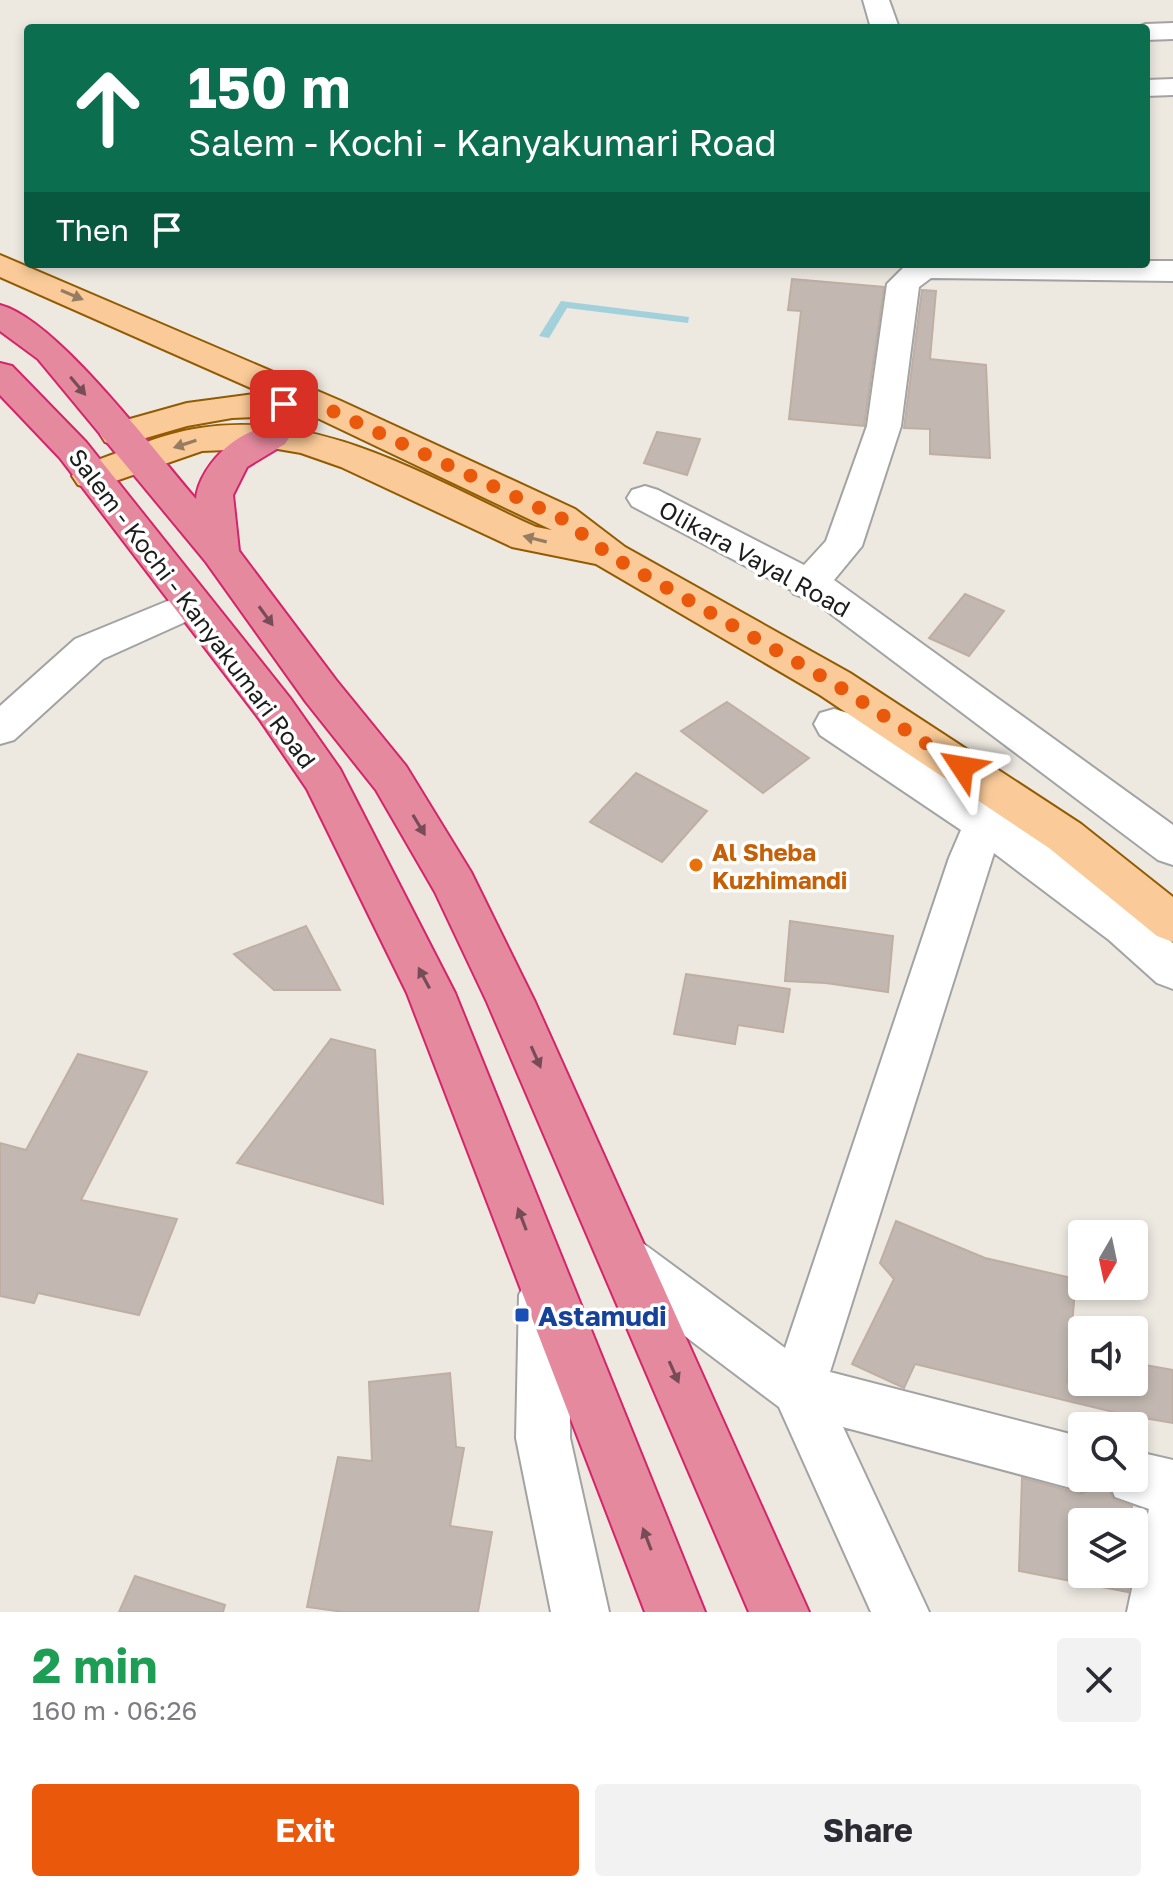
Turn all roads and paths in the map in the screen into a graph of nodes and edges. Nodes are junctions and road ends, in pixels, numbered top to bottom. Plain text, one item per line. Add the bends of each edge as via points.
1 (876, 0) edge
2 (884, 24) edge
3 (1173, 31) edge
4 (1150, 32) edge
5 (1173, 87) edge
6 (1150, 88) edge
7 (0, 265) edge
8 (921, 268) edge
9 (1023, 268) edge
10 (1173, 271) edge
11 (0, 315) edge
12 (0, 374) edge
13 (328, 409) junction
14 (272, 436) junction
15 (129, 446) junction
16 (91, 476) junction
17 (645, 498) dead end
18 (220, 553) junction
19 (611, 556) junction
20 (807, 585) junction
21 (192, 604) junction
22 (834, 724) dead end
23 (0, 729) edge
24 (985, 824) junction
25 (1173, 848) edge
26 (1173, 923) edge
27 (1173, 970) edge
28 (626, 1261) junction
29 (546, 1278) junction
30 (798, 1389) junction
31 (1068, 1460) edge
32 (1148, 1482) edge
33 (1173, 1488) edge
34 (1173, 1518) edge
35 (580, 1612) edge
36 (675, 1612) edge
37 (779, 1612) edge
38 (900, 1612) edge
39 (1156, 1612) edge

1 - 2 street
3 - 4 street
5 - 6 street
7 -> 13 main road
8 - 20 street via 903,284 884,426 843,546
9 - 10 street
11 -> 15 highway, Salem - Kochi - Kanyakumari Road via 50,352
12 - 16 highway, Salem - Kochi - Kanyakumari Road
13 - 15 main road, Salem - Kochi - Kanyakumari Road via 230,405 182,413
13 - 19 main road via 561,518
14 -> 15 main road
14 - 18 highway via 232,460 214,495
19 -> 14 main road via 526,538 354,459
15 - 16 main road
15 - 18 highway, Salem - Kochi - Kanyakumari Road
16 - 21 highway, Salem - Kochi - Kanyakumari Road
17 - 20 street, Olikara Vayal Road
18 -> 28 highway, Salem - Kochi - Kanyakumari Road via 391,778 455,885
19 - 26 main road via 835,684 1065,836
20 - 25 street, Olikara Vayal Road via 828,593
21 - 23 street via 89,649
29 -> 21 highway, Salem - Kochi - Kanyakumari Road via 431,993 325,781
22 - 24 street
24 - 27 street via 1125,927
24 - 30 street
28 - 30 street
28 -> 37 highway, Salem - Kochi - Kanyakumari Road
29 - 35 street via 543,1438
36 -> 29 highway, Salem - Kochi - Kanyakumari Road
30 - 31 street
30 - 38 street
32 - 33 street
34 - 39 street

